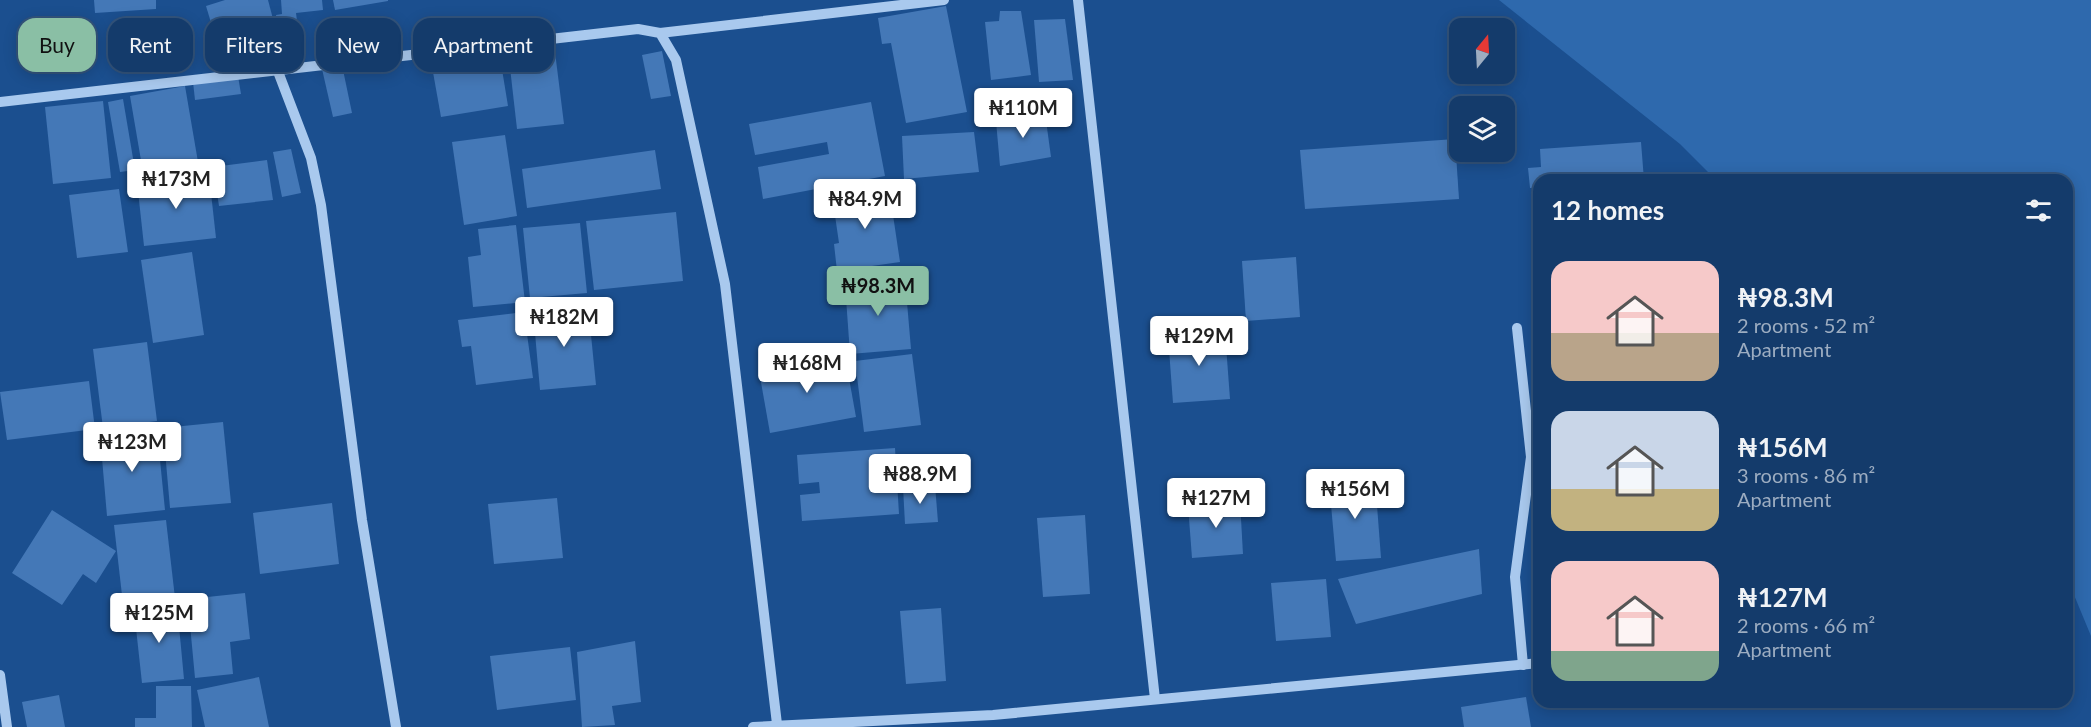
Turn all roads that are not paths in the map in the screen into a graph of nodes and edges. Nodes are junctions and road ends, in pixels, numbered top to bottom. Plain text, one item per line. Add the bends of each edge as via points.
1 (944, 0) edge
2 (1078, 0) edge
3 (660, 33) junction
4 (304, 66) edge
5 (252, 72) edge
6 (278, 72) edge
7 (0, 102) edge
8 (1517, 328) dead end
9 (1533, 663) edge
10 (1522, 664) junction
11 (0, 675) edge
12 (1155, 699) junction
13 (993, 715) junction
14 (777, 724) junction
15 (7, 727) edge
16 (396, 727) edge
17 (753, 727) edge
18 (994, 727) edge

1 - 3 street
2 - 12 street
3 - 4 street via 638,29
3 - 14 street via 676,60 725,284
5 - 7 street
6 - 16 street via 311,158 321,205 362,520
8 - 10 street via 1531,457 1515,577
9 - 10 street
10 - 12 street
11 - 15 street
12 - 13 street
13 - 14 street
13 - 18 street
14 - 17 street

